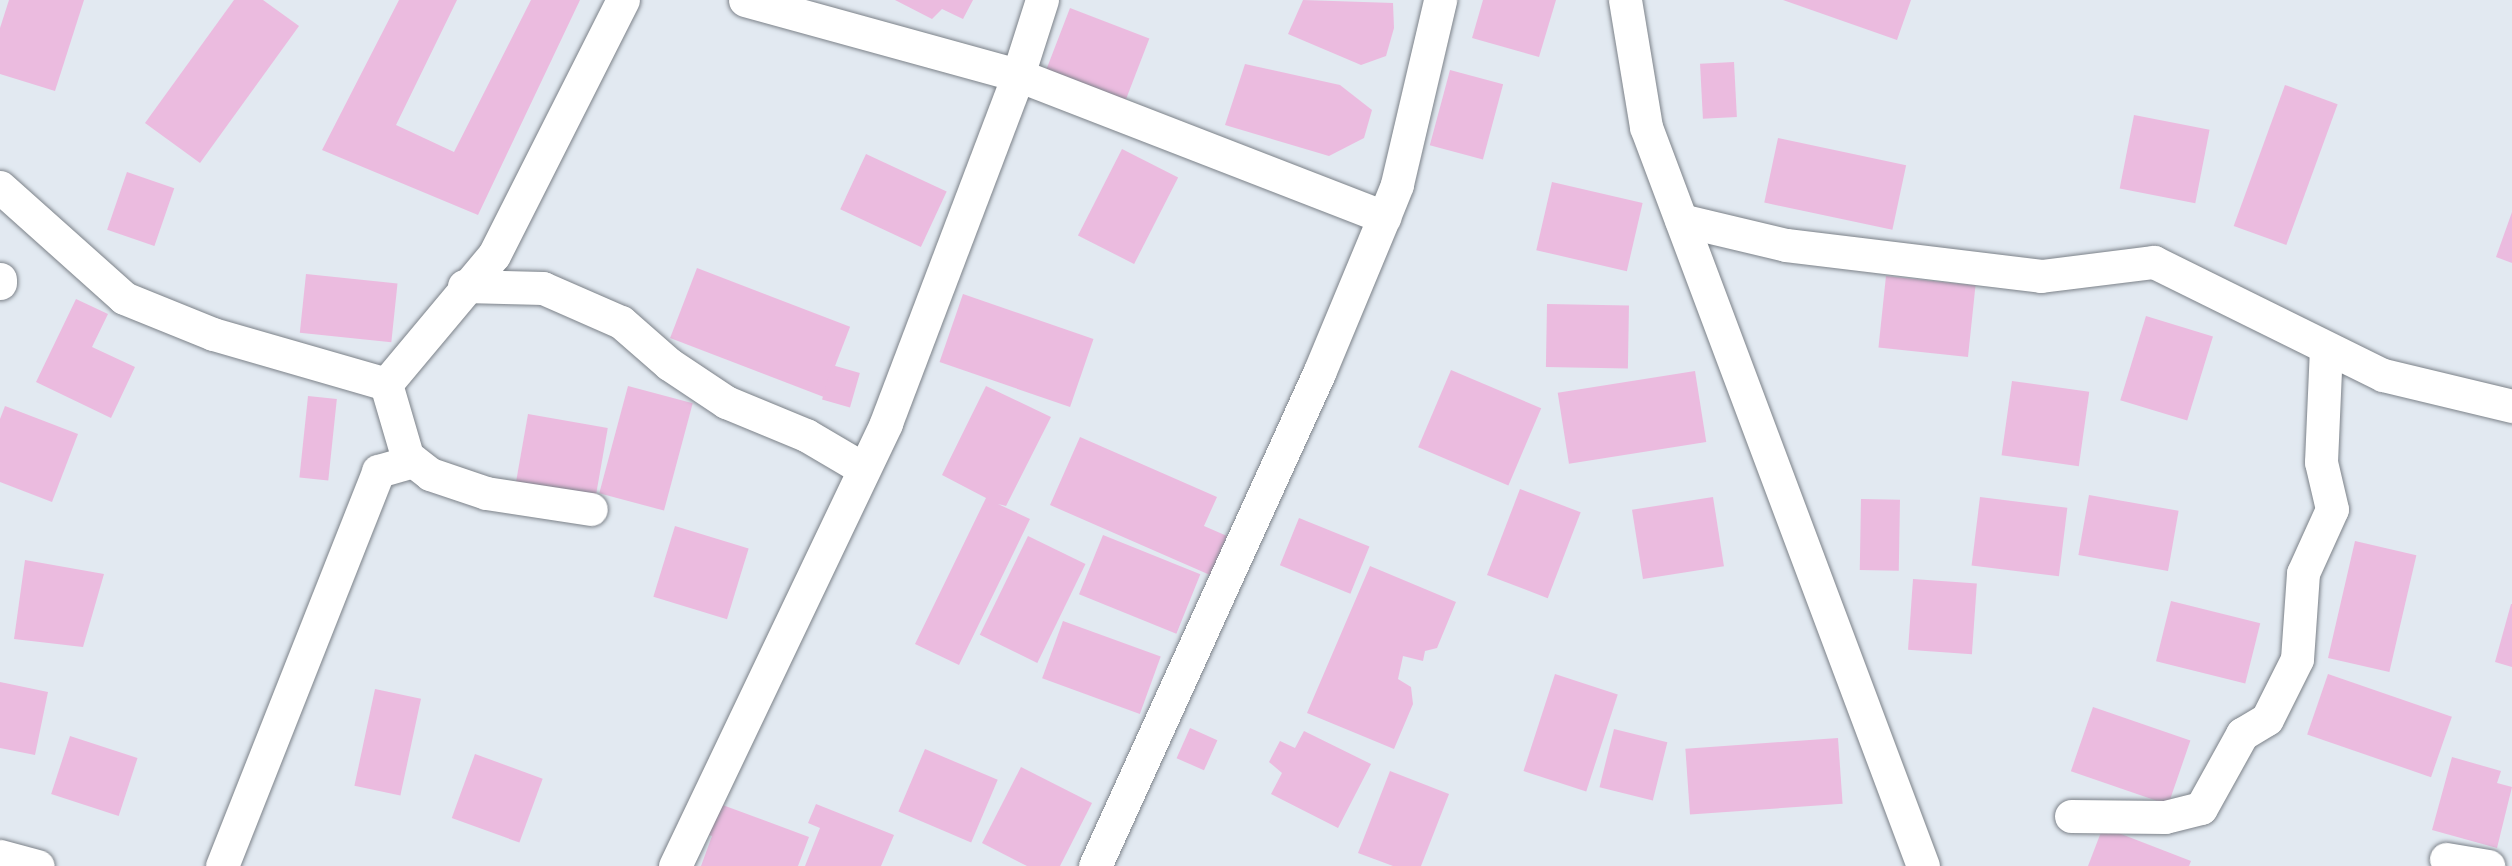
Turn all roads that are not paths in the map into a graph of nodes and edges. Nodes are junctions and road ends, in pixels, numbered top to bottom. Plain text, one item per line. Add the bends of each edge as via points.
1 (623, 0) edge
2 (745, 0) edge
3 (1042, 0) edge
4 (1440, 0) edge
5 (1625, 0) edge
6 (1018, 75) junction
7 (0, 187) edge
8 (1384, 217) junction
9 (1681, 220) junction
10 (464, 286) junction
11 (2326, 348) junction
12 (386, 384) junction
13 (2512, 406) edge
14 (413, 461) junction
15 (864, 469) junction
16 (591, 509) dead end
17 (2071, 816) dead end
18 (0, 856) edge
19 (2446, 859) dead end
20 (38, 866) edge
21 (222, 866) edge
22 (675, 866) edge
23 (1095, 866) edge
24 (1923, 866) edge
25 (2488, 866) edge

1 - 10 street via 494,255
2 - 6 street
3 - 6 street
4 - 8 street via 1397,184
5 - 9 street via 1646,127
6 - 8 street
6 - 15 street via 886,423
7 - 12 street via 124,298 213,334
8 - 23 street
9 - 11 street via 1786,245 2041,276 2154,262
9 - 24 street
10 - 12 street via 433,333
10 - 15 street via 542,288 621,322 669,364 726,402 806,435
11 - 13 street via 2383,376
11 - 17 street via 2320,462 2332,509 2303,573 2297,659 2267,719 2242,734 2201,808 2165,817
12 - 14 street via 407,456
14 - 16 street via 430,474 485,493
14 - 21 street via 378,471
15 - 22 street
18 - 20 street
19 - 25 street

